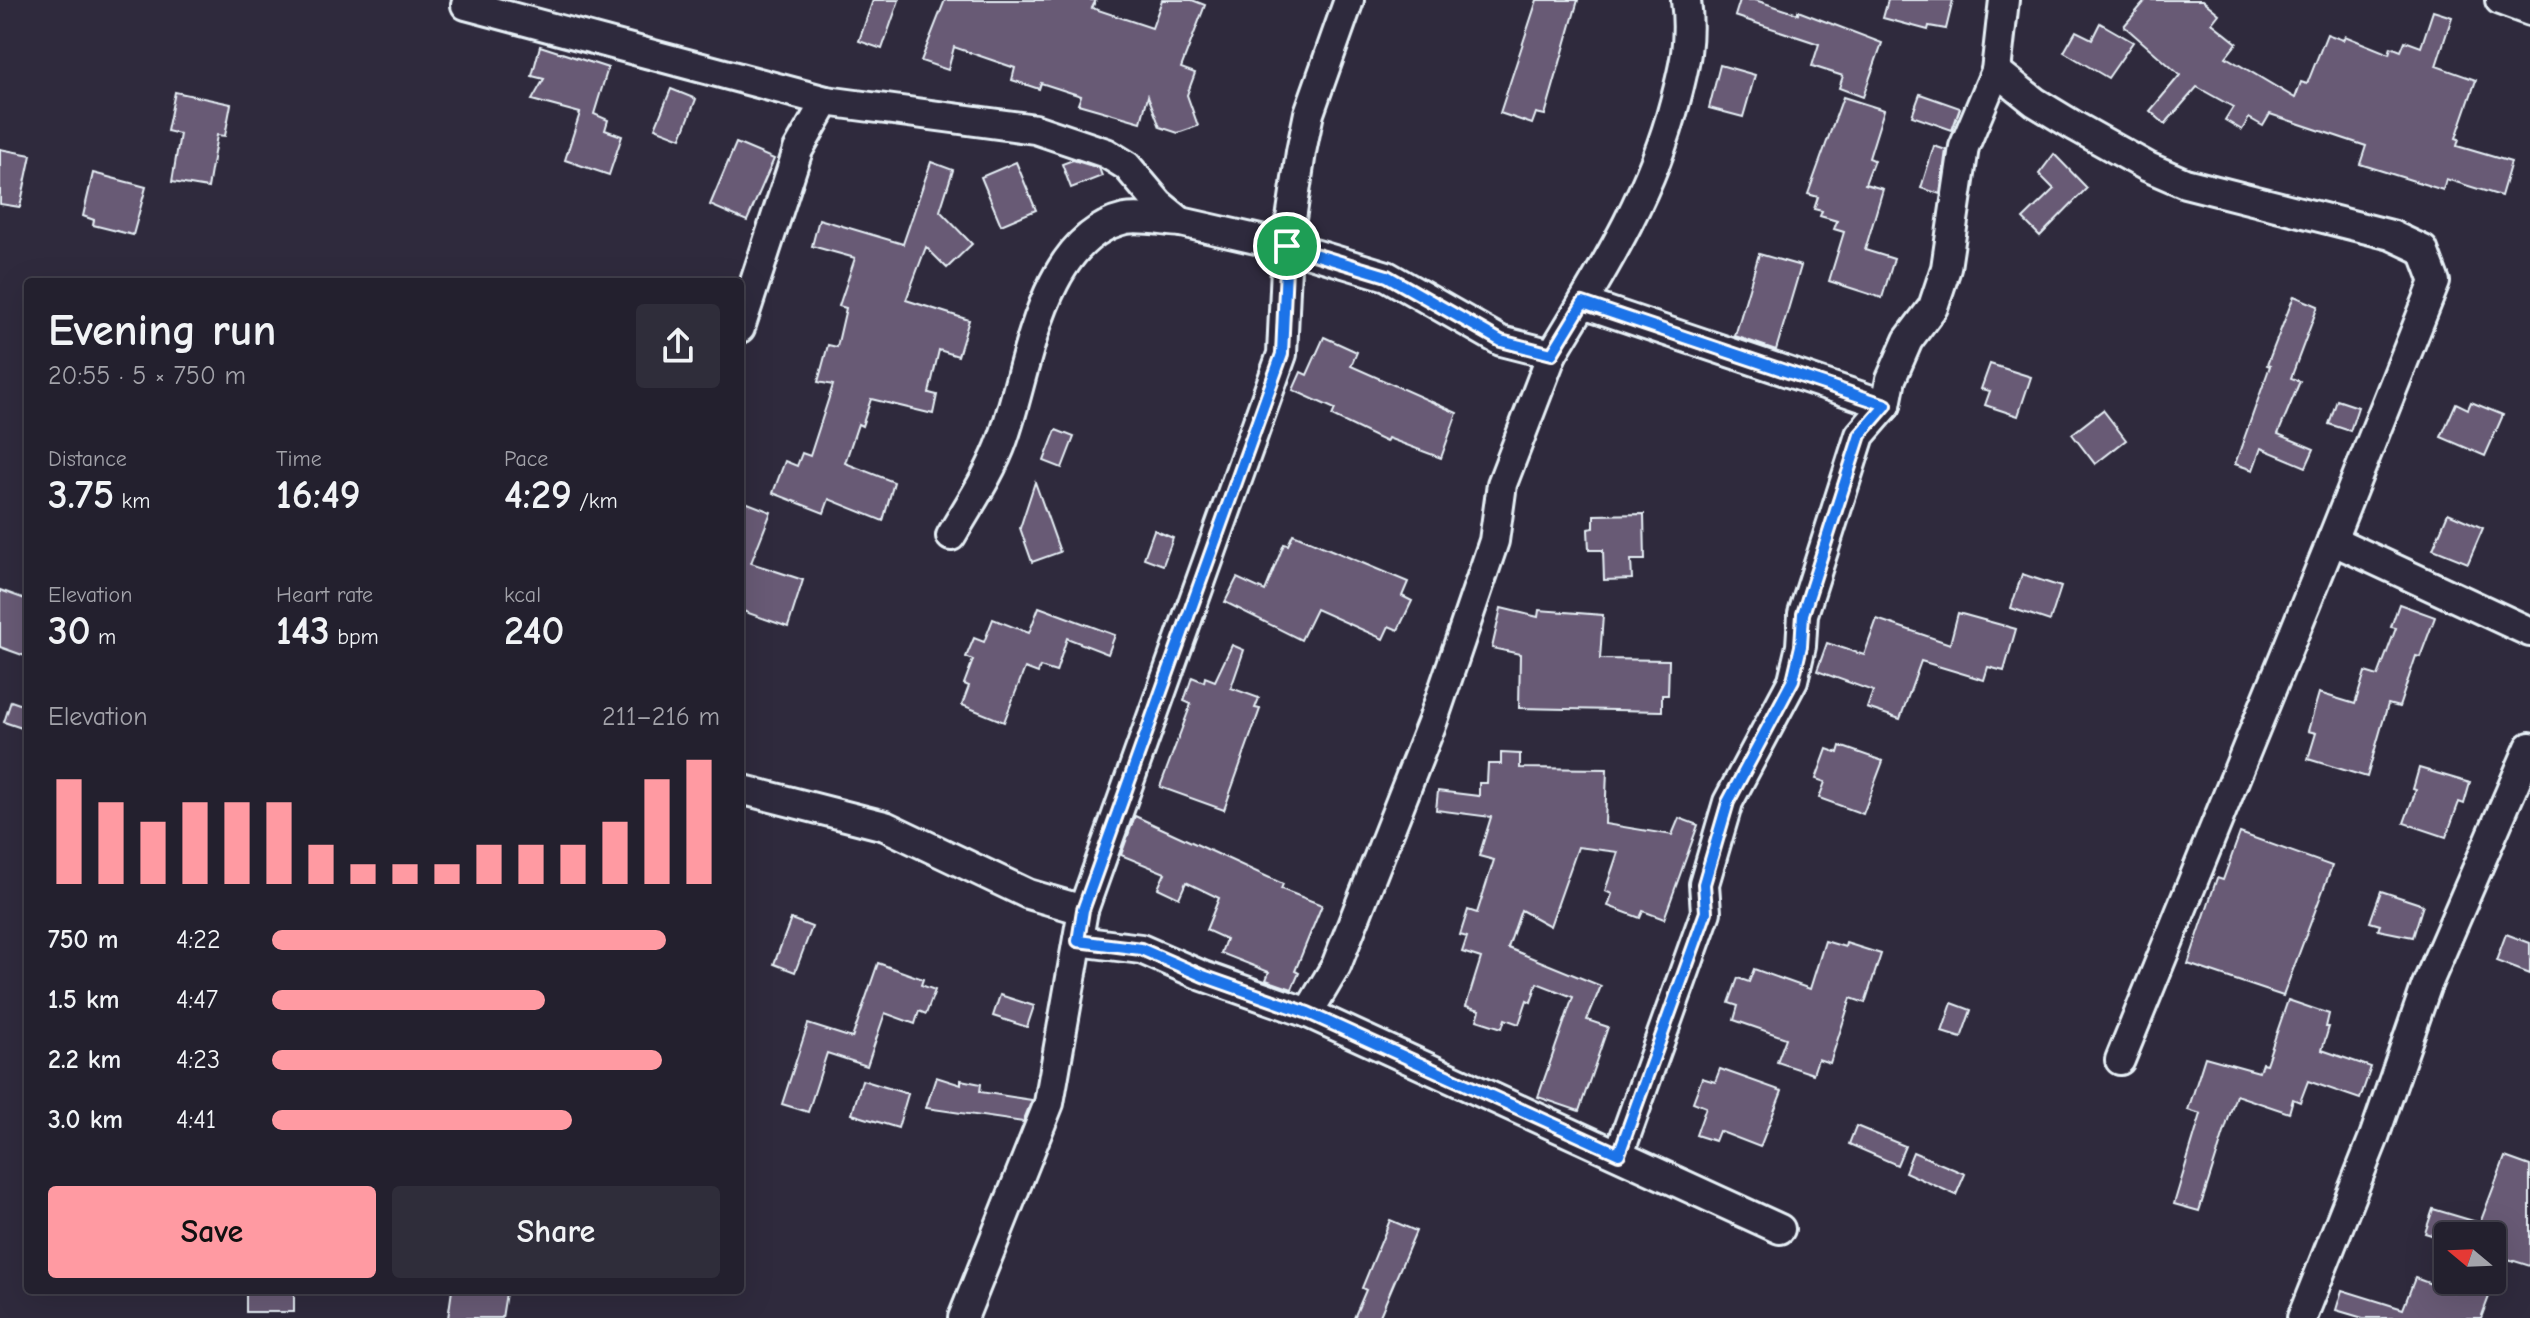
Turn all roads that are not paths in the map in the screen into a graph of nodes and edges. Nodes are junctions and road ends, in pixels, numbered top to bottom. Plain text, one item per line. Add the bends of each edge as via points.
1 (1349, 0) edge
2 (1686, 0) edge
3 (2004, 0) edge
4 (2500, 0) edge
5 (466, 5) dead end
6 (2530, 11) edge
7 (1996, 71) junction
8 (826, 101) junction
9 (1181, 222) junction
10 (1287, 246) junction
11 (1583, 303) junction
12 (744, 316) edge
13 (1552, 354) junction
14 (1886, 405) junction
15 (951, 536) dead end
16 (2332, 540) junction
17 (2530, 632) edge
18 (2530, 747) edge
19 (744, 790) edge
20 (1083, 910) junction
21 (1078, 941) junction
22 (1308, 1013) junction
23 (2120, 1060) dead end
24 (1619, 1154) junction
25 (1780, 1229) dead end
26 (963, 1318) edge
27 (2302, 1318) edge

1 - 10 street via 1309,113
2 - 11 street via 1690,39 1666,135 1631,221
3 - 7 street
4 - 6 street
5 - 8 street
7 - 14 street via 1964,147 1938,294 1908,340
7 - 16 street via 2048,110 2185,183 2391,235 2423,250 2435,282
8 - 9 street via 1035,129 1065,138 1127,166
8 - 12 street via 798,150
9 - 10 street
9 - 15 street via 1126,219 1085,238 1063,265 1048,294 1003,440
10 - 13 street via 1387,276 1501,341
10 - 20 street via 1282,354
11 - 13 street
11 - 14 street
13 - 22 street via 1502,484 1494,541 1433,720 1336,966
14 - 24 street via 1860,435 1803,614 1793,680 1728,802 1704,884 1706,912
16 - 17 street
16 - 23 street
18 - 27 street via 2426,987
19 - 20 street via 885,826 1028,894
20 - 21 street
21 - 22 street via 1141,949
21 - 26 street via 1049,1103
22 - 24 street
24 - 25 street

